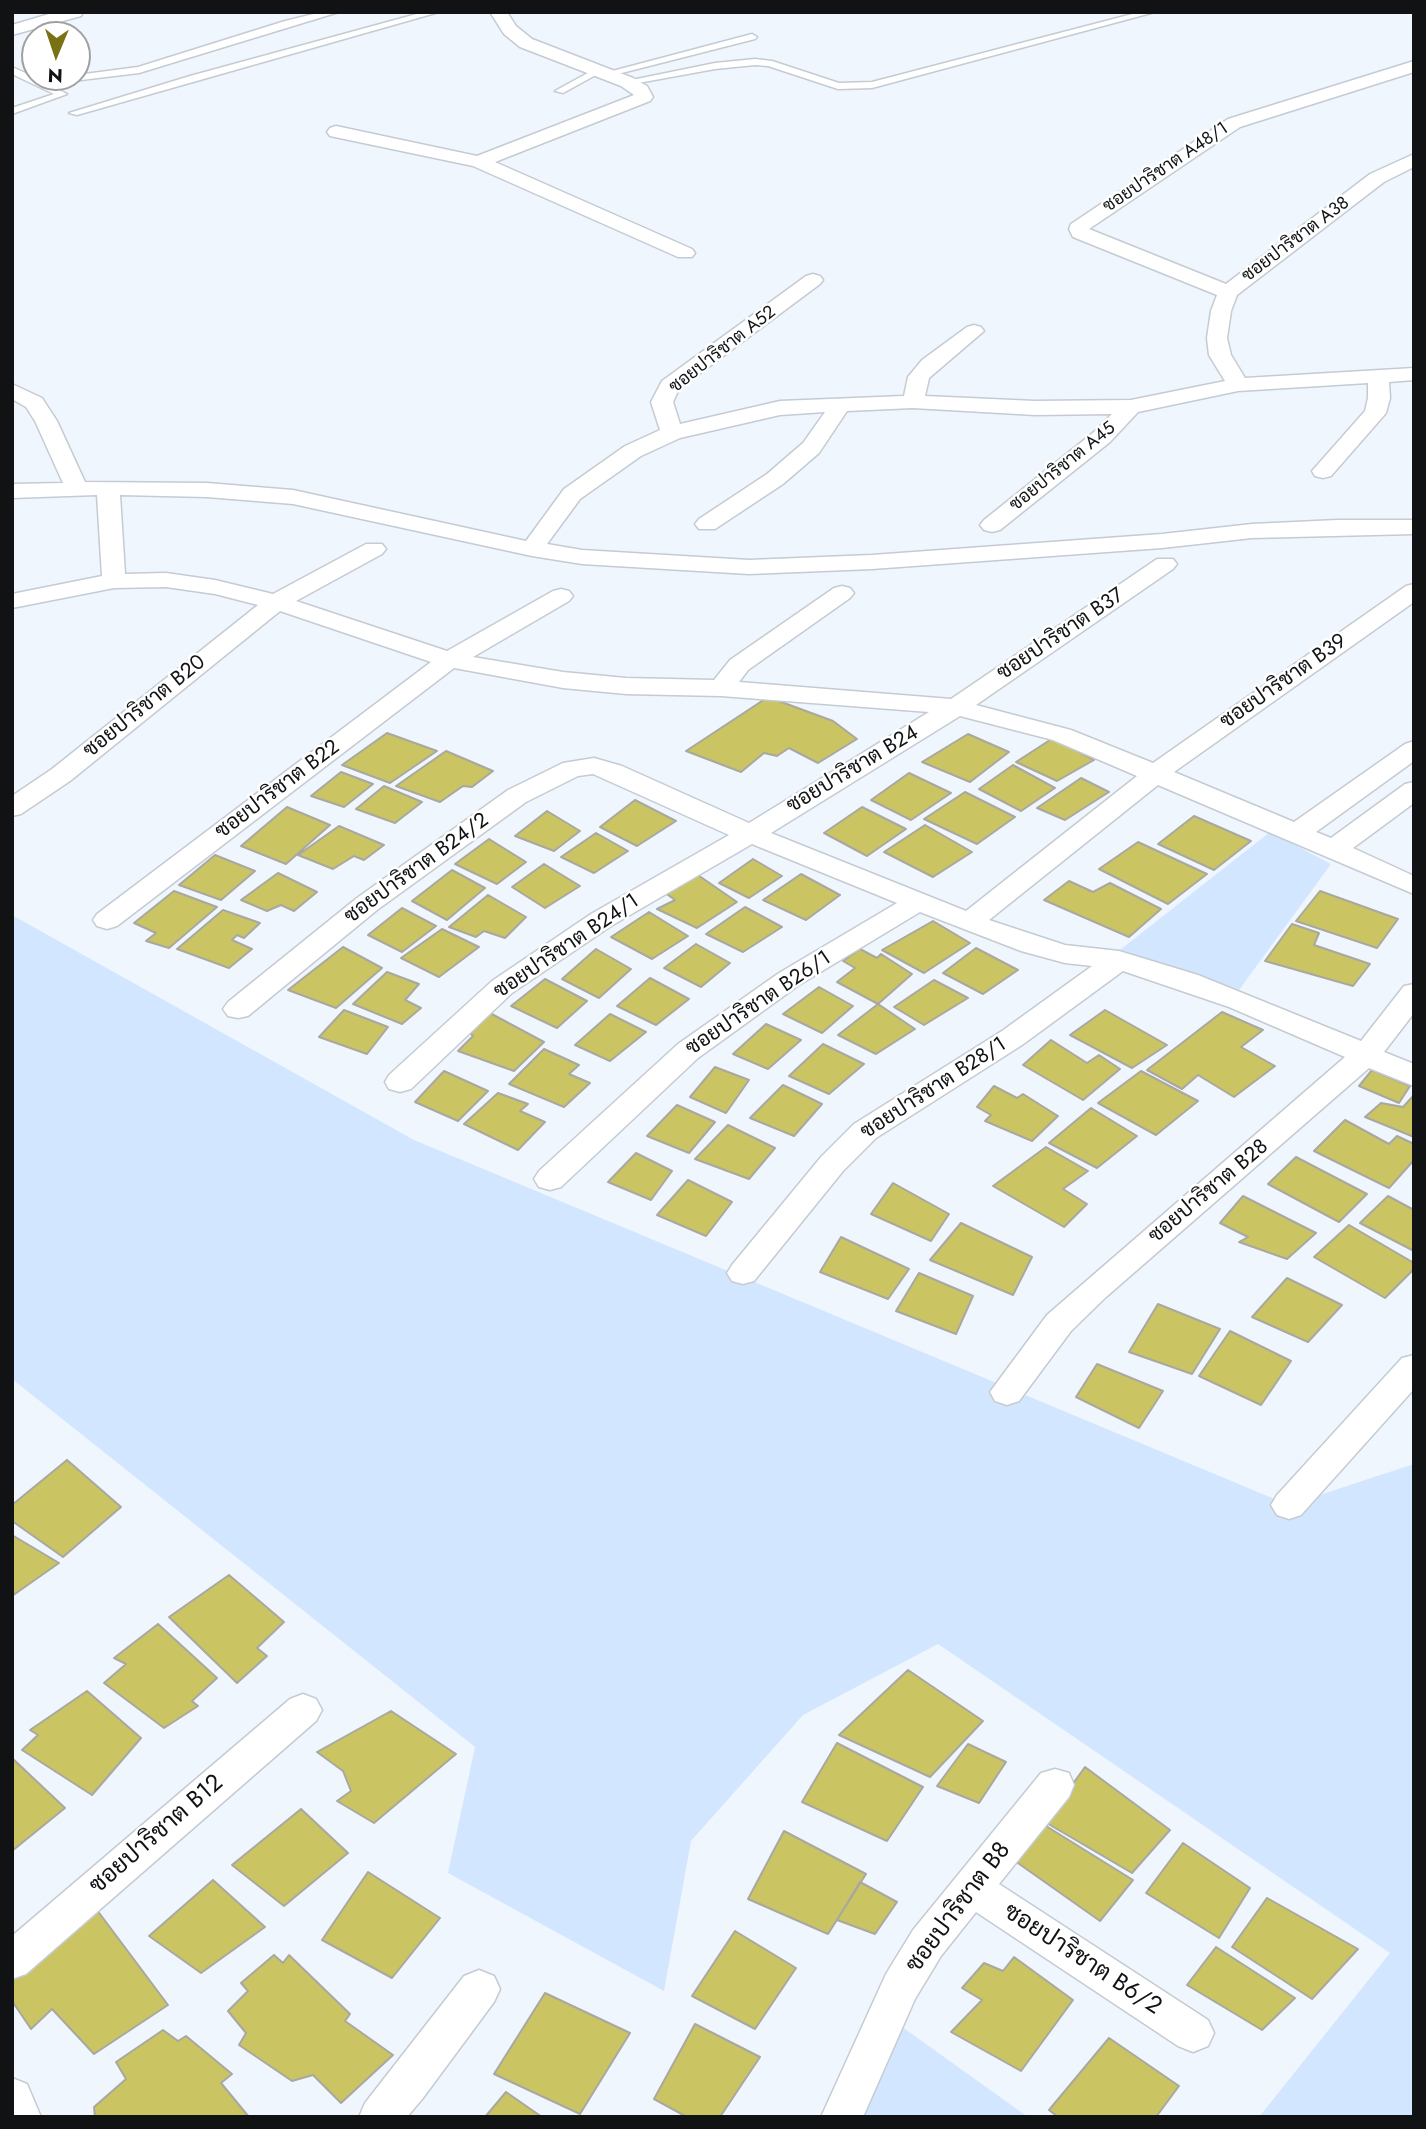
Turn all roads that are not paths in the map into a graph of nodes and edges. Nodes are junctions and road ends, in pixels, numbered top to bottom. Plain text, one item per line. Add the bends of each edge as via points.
1 (75, 12) edge
2 (335, 12) edge
3 (435, 12) edge
4 (498, 12) edge
5 (1151, 12) edge
6 (18, 24) edge
7 (752, 37) dead end
8 (1410, 70) edge
9 (602, 72) junction
10 (91, 76) edge
11 (633, 80) junction
12 (56, 91) edge
13 (560, 92) dead end
14 (12, 111) edge
15 (74, 113) dead end
16 (336, 132) dead end
17 (1414, 160) edge
18 (480, 162) junction
19 (685, 253) dead end
20 (813, 280) dead end
21 (1228, 292) junction
22 (974, 331) dead end
23 (1414, 374) edge
24 (1378, 375) junction
25 (1238, 385) junction
26 (12, 390) edge
27 (913, 402) junction
28 (841, 405) junction
29 (1131, 407) junction
30 (672, 433) junction
31 (1323, 471) dead end
32 (108, 488) junction
33 (77, 489) junction
34 (12, 491) edge
35 (707, 524) dead end
36 (992, 525) dead end
37 (1414, 527) edge
38 (374, 549) dead end
39 (532, 550) junction
40 (1166, 564) dead end
41 (114, 581) junction
42 (1414, 591) edge
43 (842, 593) dead end
44 (561, 596) dead end
45 (12, 601) edge
46 (276, 602) junction
47 (449, 660) junction
48 (721, 688) junction
49 (957, 707) junction
50 (1414, 749) edge
51 (1154, 774) junction
52 (1414, 790) edge
53 (12, 808) edge
54 (1297, 833) junction
55 (750, 834) junction
56 (1333, 850) junction
57 (1414, 886) edge
58 (918, 902) junction
59 (107, 920) dead end
60 (969, 922) junction
61 (1119, 960) junction
62 (1414, 993) edge
63 (238, 1009) dead end
64 (1365, 1056) junction
65 (1414, 1076) edge
66 (400, 1082) dead end
67 (550, 1179) dead end
68 (743, 1273) dead end
69 (1414, 1367) edge
70 (1007, 1392) dead end
71 (1289, 1505) dead end
72 (303, 1710) dead end
73 (1055, 1785) dead end
74 (971, 1887) junction
75 (12, 1961) edge
76 (479, 1989) dead end
77 (1193, 2033) dead end
78 (12, 2098) edge
79 (20, 2117) edge
80 (380, 2117) edge
81 (842, 2117) edge

1 - 6 street
2 - 10 lane via 139,70
3 - 15 lane
4 - 9 street via 526,43
5 - 11 lane via 872,85 838,86 755,62
7 - 9 lane
8 - 21 street, ซอยปาริชาต A48/1 via 1234,123 1082,224 1080,233
9 - 11 street
9 - 13 lane
11 - 18 street via 644,97
12 - 14 lane via 62,94
16 - 18 street
17 - 21 street, ซอยปาริชาต A38 via 1377,178
18 - 19 street
20 - 30 street, ซอยปาริชาต A52 via 670,386 662,402
21 - 25 street, ซอยปาริชาต A38 via 1217,338 1220,355
22 - 27 street via 919,377
23 - 24 street
24 - 25 street
24 - 31 street via 1375,413
25 - 29 street
26 - 33 street via 40,412
27 - 28 street
27 - 29 street
28 - 30 street via 780,408
28 - 35 street via 811,448 775,479
29 - 36 street, ซอยปาริชาต A45 via 1102,437
30 - 39 street via 633,451 572,494
32 - 33 street
32 - 39 street via 293,497
32 - 41 street
33 - 34 street
37 - 39 street via 1252,531 873,562 749,567
38 - 46 street, ซอยปาริชาต B20
40 - 49 street, ซอยปาริชาต B37
41 - 45 street
41 - 46 street via 166,580
42 - 51 street, ซอยปาริชาต B39
43 - 48 street via 739,665
44 - 47 street, ซอยปาริชาต B22
46 - 47 street
46 - 53 street, ซอยปาริชาต B20 via 61,775
47 - 48 street via 563,680
47 - 59 street, ซอยปาริชาต B22
48 - 49 street
49 - 51 street via 1062,735
49 - 55 street, ซอยปาริชาต B24
50 - 54 street
51 - 54 street
51 - 60 street, ซอยปาริชาต B39
52 - 56 street
54 - 56 street
55 - 58 street, ซอยปาริชาต B24/2
55 - 63 street, ซอยปาริชาต B24/2 via 613,772 594,766 572,769 517,796 367,904
55 - 66 street, ซอยปาริชาต B24/1 via 601,920 502,987
56 - 57 street
58 - 60 street, ซอยปาริชาต B24/2
58 - 67 street, ซอยปาริชาต B26/1 via 789,979 688,1051
60 - 61 street, ซอยปาริชาต B24/2 via 1042,948
61 - 64 street, ซอยปาริชาต B24/2 via 1239,1000
61 - 68 street, ซอยปาริชาต B28/1 via 1012,1038 865,1131 832,1164
62 - 64 street, ซอยปาริชาต B28
64 - 65 street, ซอยปาริชาต B24/2
64 - 70 street, ซอยปาริชาต B28 via 1095,1289 1059,1323
69 - 71 street
72 - 75 street, ซอยปาริชาต B12
73 - 74 street, ซอยปาริชาต B8
74 - 77 street, ซอยปาริชาต B6/2
74 - 81 street, ซอยปาริชาต B8 via 900,1987
76 - 80 street
78 - 79 street

